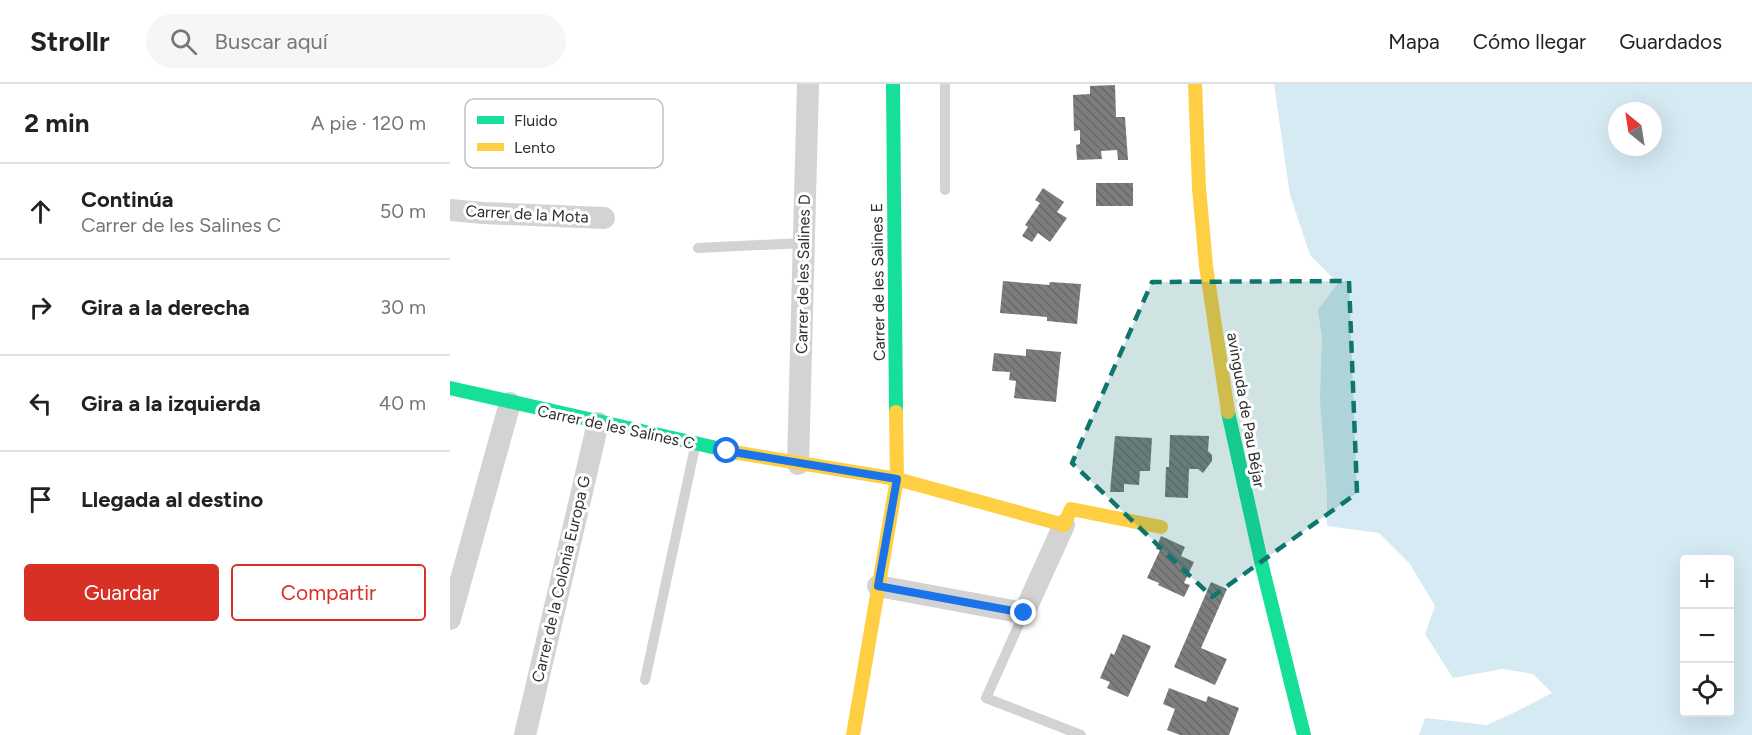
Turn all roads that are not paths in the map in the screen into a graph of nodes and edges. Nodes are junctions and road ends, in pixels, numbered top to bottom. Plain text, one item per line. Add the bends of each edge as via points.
1 (808, 84) edge
2 (893, 84) edge
3 (945, 84) edge
4 (1195, 84) edge
5 (945, 190) dead end
6 (450, 210) edge
7 (604, 218) dead end
8 (803, 243) junction
9 (698, 248) dead end
10 (450, 388) edge
11 (510, 403) junction
12 (598, 423) junction
13 (696, 444) junction
14 (798, 464) junction
15 (897, 479) junction
16 (1064, 525) junction
17 (1161, 527) dead end
18 (878, 586) junction
19 (1024, 613) junction
20 (450, 619) edge
21 (645, 680) dead end
22 (525, 735) edge
23 (853, 735) edge
24 (1082, 735) edge
25 (1304, 735) edge

1 - 8 street, Carrer de les Salines D
2 - 15 street, Carrer de les Salines E
3 - 5 lane
4 - 25 street, avinguda de Pau Béjar via 1200,207 1219,357 1237,462
6 - 7 street, Carrer de la Mota
8 - 9 lane
8 - 14 street, Carrer de les Salines D
10 - 11 street, Carrer de les Salines C
11 - 12 street, Carrer de les Salines C
11 - 20 street
12 - 13 street, Carrer de les Salines C
12 - 22 street, Carrer de la Colònia Europa G
13 - 14 street, Carrer de les Salines C
13 - 21 lane
14 - 15 street, Carrer de les Salines C
15 - 16 street, Carrer de les Salines C
15 - 18 street, Carrer de les Salines E
16 - 17 street via 1071,509
16 - 19 street
18 - 19 street
18 - 23 street, Carrer de les Salines E
19 - 24 lane via 986,699

